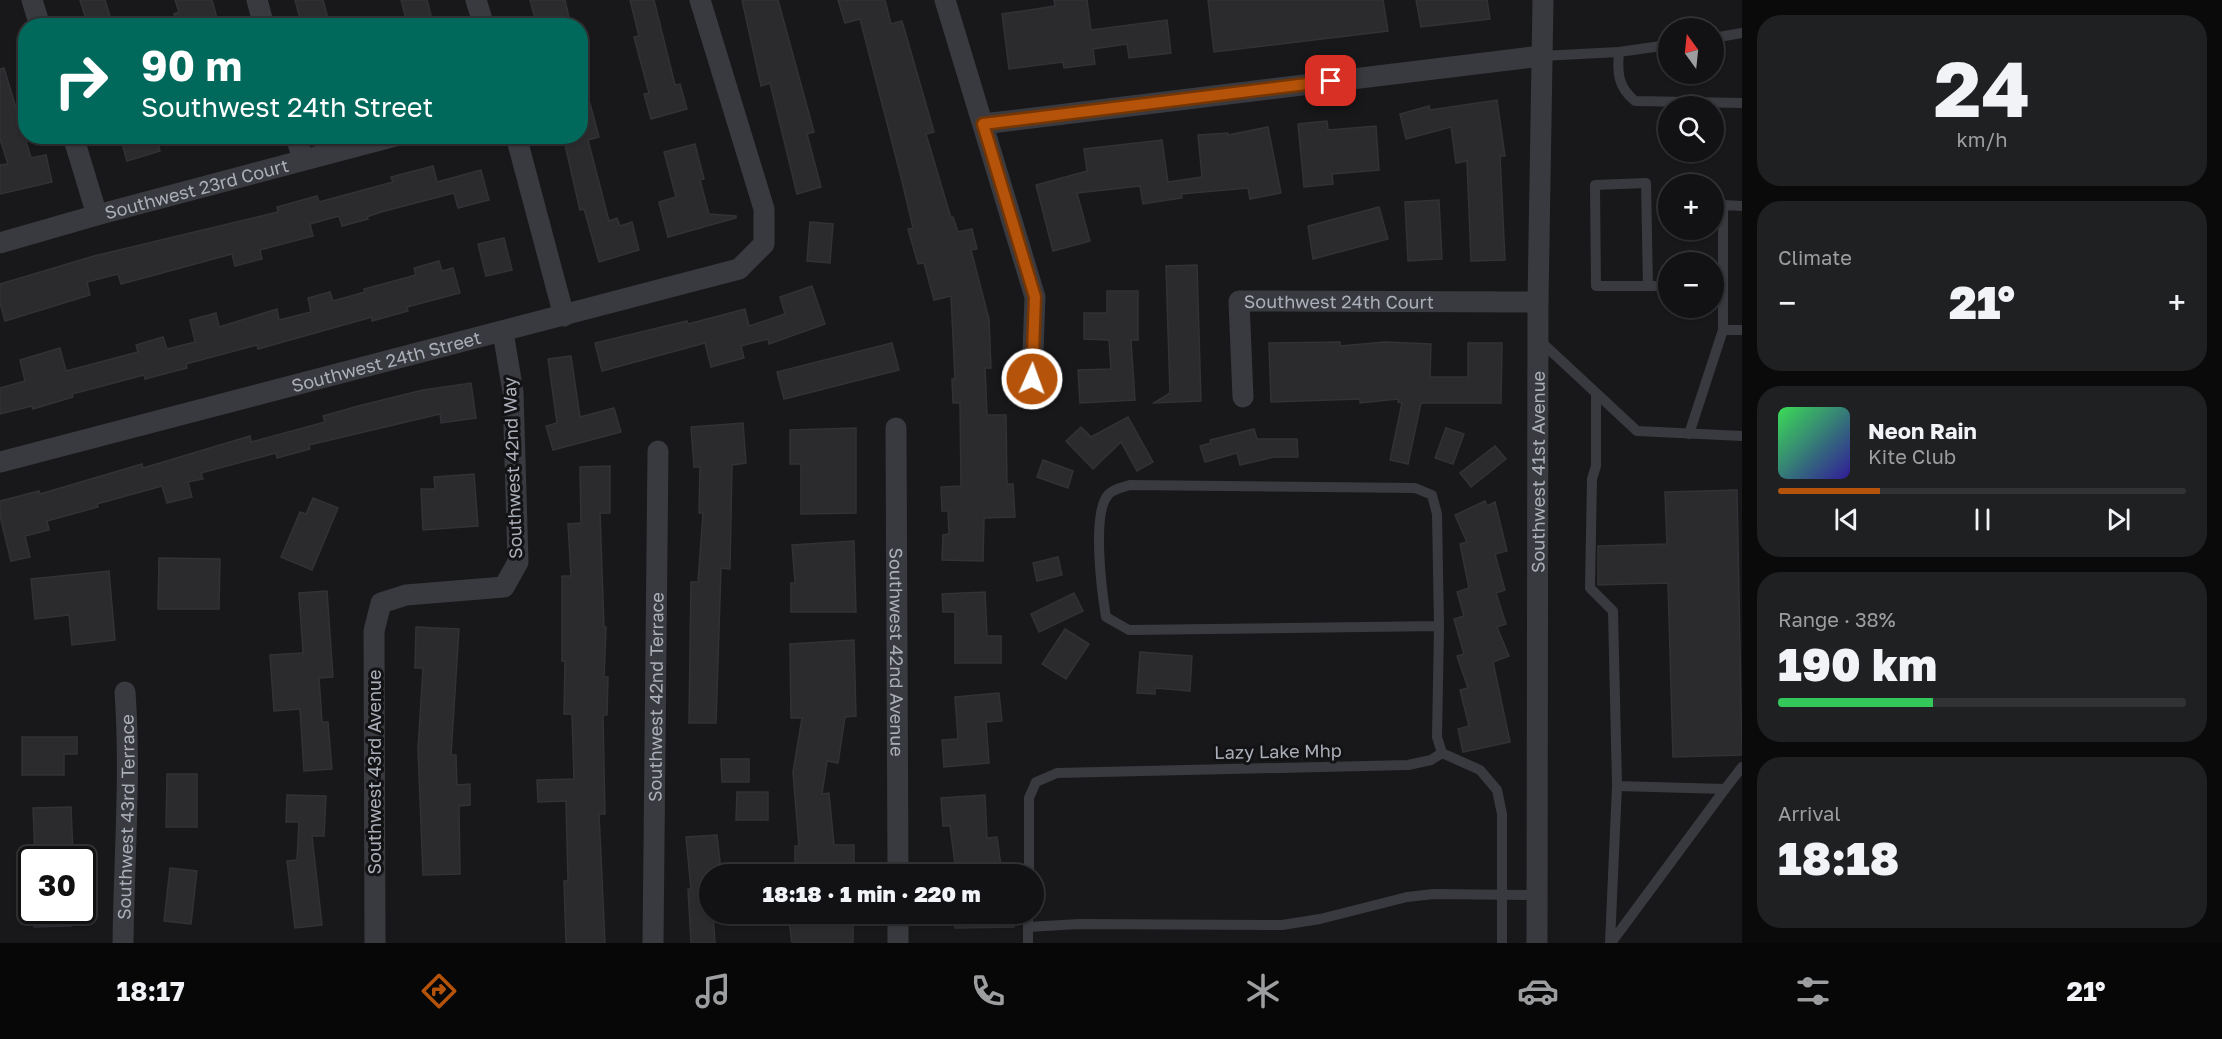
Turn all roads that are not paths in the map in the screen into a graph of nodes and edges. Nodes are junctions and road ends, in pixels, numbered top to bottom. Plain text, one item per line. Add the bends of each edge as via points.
1 (32, 0) edge
2 (257, 0) edge
3 (476, 0) edge
4 (700, 0) edge
5 (945, 0) edge
6 (1543, 0) edge
7 (38, 18) edge
8 (262, 18) edge
9 (482, 18) edge
10 (1742, 33) edge
11 (1724, 36) edge
12 (1658, 46) edge
13 (1619, 52) junction
14 (1541, 56) junction
15 (1742, 103) edge
16 (983, 124) junction
17 (75, 144) edge
18 (298, 144) edge
19 (364, 144) edge
20 (518, 144) edge
21 (303, 160) junction
22 (1742, 206) edge
23 (96, 215) junction
24 (0, 243) edge
25 (1720, 252) edge
26 (1648, 286) junction
27 (1658, 286) edge
28 (1538, 302) junction
29 (564, 316) junction
30 (1722, 318) edge
31 (1723, 330) junction
32 (1742, 330) edge
33 (502, 332) junction
34 (1538, 338) junction
35 (1032, 379) dead end
36 (1596, 394) junction
37 (1243, 397) dead end
38 (896, 428) dead end
39 (1689, 434) junction
40 (1742, 436) edge
41 (658, 451) dead end
42 (0, 462) edge
43 (381, 603) joint
44 (1439, 626) junction
45 (125, 692) dead end
46 (1442, 753) junction
47 (1742, 767) edge
48 (1617, 786) junction
49 (1725, 789) junction
50 (898, 864) edge
51 (1029, 864) edge
52 (1501, 894) junction
53 (1539, 895) junction
54 (898, 924) edge
55 (1028, 927) joint
56 (123, 943) edge
57 (375, 943) edge
58 (653, 943) edge
59 (898, 943) edge
60 (1028, 943) edge
61 (1502, 943) edge
62 (1537, 943) edge
63 (1611, 943) edge

1 - 7 street
2 - 8 street
3 - 9 street
4 - 29 street, Southwest 24th Street via 764,209 764,244 739,269
5 - 16 street
6 - 14 street, Southwest 41st Avenue
10 - 11 lane
12 - 13 lane
13 - 14 lane
13 - 15 lane via 1617,73 1624,92 1635,101
14 - 16 street
14 - 28 street, Southwest 41st Avenue
16 - 35 street via 1035,297
17 - 23 street
18 - 21 street
19 - 21 street, Southwest 23rd Court
20 - 29 street
21 - 23 street, Southwest 23rd Court
22 - 25 lane via 1723,205
23 - 24 street, Southwest 23rd Court
26 - 26 lane via 1596,286 1595,185 1646,183
26 - 27 lane
28 - 34 street, Southwest 41st Avenue
28 - 37 street, Southwest 24th Court via 1239,301
29 - 33 street, Southwest 24th Street
30 - 31 lane
31 - 32 lane
31 - 39 lane
33 - 42 street, Southwest 24th Street
33 - 43 street, Southwest 42nd Way via 513,392 518,562 504,587 406,595
34 - 36 lane
34 - 53 street, Southwest 41st Avenue
36 - 39 lane via 1637,431
36 - 48 lane via 1590,588 1613,611
38 - 50 street, Southwest 42nd Avenue
39 - 40 lane
41 - 58 street, Southwest 42nd Terrace
43 - 57 street, Southwest 43rd Avenue via 374,631
44 - 44 lane via 1129,630 1106,617 1100,509 1109,493 1130,485 1415,488 1432,495 1437,514
44 - 46 lane via 1437,737
45 - 56 street, Southwest 43rd Terrace via 129,749
46 - 51 lane, Lazy Lake Mhp via 1408,765 1057,773 1036,782 1029,798
46 - 52 lane via 1480,770 1497,790 1502,814
47 - 49 lane
48 - 49 lane
48 - 63 lane
49 - 63 lane
52 - 53 lane
52 - 55 lane via 1407,897 1282,926
52 - 61 lane
53 - 62 street, Southwest 41st Avenue
54 - 59 street
55 - 60 lane

